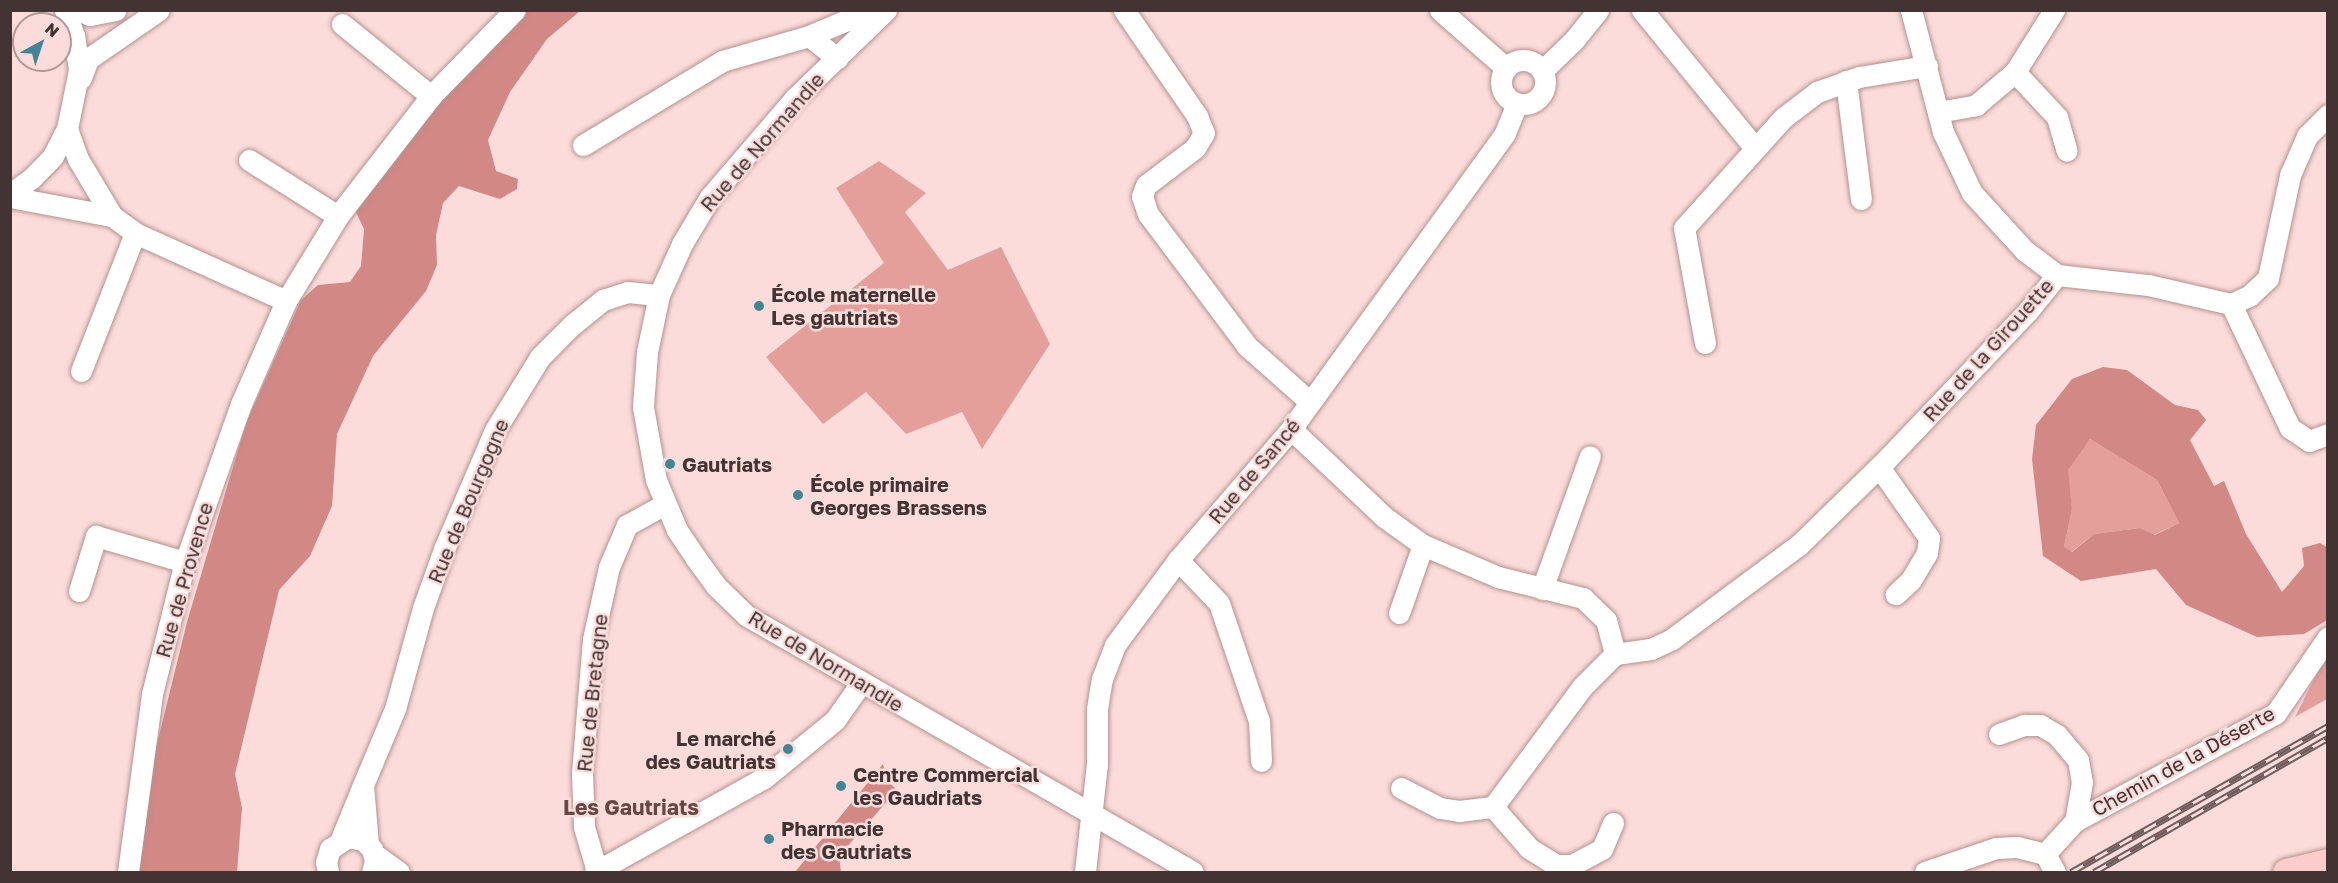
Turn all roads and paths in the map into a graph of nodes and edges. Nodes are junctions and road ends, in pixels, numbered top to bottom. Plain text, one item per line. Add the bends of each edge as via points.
1 (64, 10) edge
2 (78, 10) edge
3 (116, 10) edge
4 (159, 10) edge
5 (515, 10) edge
6 (871, 10) edge
7 (886, 10) edge
8 (1124, 10) edge
9 (1440, 10) edge
10 (1598, 10) edge
11 (1642, 10) edge
12 (1911, 10) edge
13 (2054, 10) edge
14 (342, 24) dead end
15 (808, 36) junction
16 (837, 58) junction
17 (1927, 66) junction
18 (1506, 68) junction
19 (1542, 71) junction
20 (2015, 72) junction
21 (1846, 81) junction
22 (78, 87) junction
23 (431, 96) junction
24 (1517, 103) junction
25 (1938, 112) junction
26 (2328, 115) edge
27 (68, 129) junction
28 (583, 145) dead end
29 (1755, 148) junction
30 (2067, 151) dead end
31 (249, 160) dead end
32 (10, 195) edge
33 (1861, 199) dead end
34 (112, 216) junction
35 (338, 216) junction
36 (135, 233) junction
37 (2057, 275) junction
38 (659, 295) junction
39 (286, 301) junction
40 (2231, 303) junction
41 (1705, 344) dead end
42 (81, 371) dead end
43 (1310, 402) junction
44 (1291, 429) junction
45 (2328, 434) edge
46 (1590, 456) dead end
47 (1879, 467) junction
48 (665, 504) junction
49 (1423, 545) junction
50 (1178, 560) junction
51 (185, 562) junction
52 (1542, 589) junction
53 (79, 591) dead end
54 (1896, 594) dead end
55 (1400, 613) dead end
56 (2328, 637) edge
57 (1615, 654) junction
58 (861, 683) junction
59 (1999, 734) dead end
60 (1261, 761) dead end
61 (363, 785) junction
62 (1401, 788) dead end
63 (1493, 807) junction
64 (1093, 814) junction
65 (2075, 821) junction
66 (1613, 823) dead end
67 (340, 839) junction
68 (2045, 854) junction
69 (372, 857) edge
70 (2328, 863) edge
71 (327, 872) edge
72 (596, 872) edge
73 (128, 873) edge
74 (399, 873) edge
75 (1085, 873) edge
76 (1193, 873) edge
77 (1925, 873) edge
78 (2055, 873) edge
79 (2286, 873) edge
80 (2313, 873) edge

1 - 22 street via 78,53
2 - 3 street via 90,15
4 - 22 street via 88,59
5 - 23 street, Rue de Provence
6 - 15 street
7 - 16 street, Rue de Normandie
8 - 43 street via 1197,116 1204,133 1195,148 1146,185 1142,196 1148,214 1247,346
9 - 18 street
10 - 19 street via 1575,40
11 - 29 street
12 - 17 street, Rue de la Girouette
13 - 20 street
14 - 23 street
15 - 16 street
15 - 28 street via 722,61
16 - 38 street, Rue de Normandie via 795,98 710,197
17 - 21 street
17 - 25 street, Rue de la Girouette
18 - 19 street via 1523,60
18 - 24 street via 1501,85 1506,96
19 - 24 street via 1544,83 1539,96 1527,103
20 - 25 street via 1977,105
20 - 30 street via 2057,117
21 - 29 street via 1817,92 1783,118
21 - 33 street
22 - 27 street
23 - 35 street, Rue de Provence
24 - 43 street, Rue de Sancé via 1505,133
25 - 37 street, Rue de la Girouette via 1943,132 1972,193 2025,251
26 - 40 street via 2307,136 2290,175 2268,278 2249,296
27 - 32 street via 52,156
27 - 34 street via 78,159
29 - 41 street via 1684,228
31 - 35 street
32 - 34 street
34 - 36 street
35 - 39 street, Rue de Provence
36 - 39 street
36 - 42 street
37 - 40 street via 2148,285
37 - 47 street, Rue de la Girouette via 2028,311
38 - 48 street, Rue de Normandie via 647,352 643,407 656,480
38 - 61 street, Rue de Bourgogne via 619,295 603,300 540,357 495,430 444,549 395,710
39 - 51 street, Rue de Provence via 241,404
40 - 45 street via 2290,428 2309,441
43 - 44 street, Rue de Sancé
44 - 49 street via 1384,518
44 - 50 street, Rue de Sancé
46 - 52 street
47 - 54 street via 1929,538 1927,553 1911,580
47 - 57 street, Rue de la Girouette via 1800,544 1713,610 1651,649
48 - 58 street, Rue de Normandie via 716,586 747,616
48 - 72 street, Rue de Bretagne via 627,525 609,567 593,639 582,773 584,827
49 - 52 street via 1498,577
49 - 55 street
50 - 60 street via 1219,603 1259,721
50 - 64 street, Rue de Sancé via 1115,645 1102,679
51 - 53 street via 96,536
51 - 73 street, Rue de Provence via 152,694
52 - 57 street via 1583,598 1598,609 1606,620
56 - 65 street, Chemin de la Déserte via 2276,713
57 - 63 street via 1582,687
58 - 64 street, Rue de Normandie
58 - 72 street via 835,720 764,778
59 - 65 street, Chemin de la Déserte via 2024,725 2040,725 2058,735 2078,760 2082,782
61 - 67 street, Rue de Bourgogne
61 - 69 street, Rue de Bourgogne
62 - 63 street via 1440,808 1459,811
63 - 66 street via 1529,848 1556,865 1572,865 1602,849
64 - 75 street, Rue de Sancé
64 - 76 street, Rue de Normandie
65 - 68 street, Chemin de la Déserte
67 - 69 street via 356,838
67 - 71 street, Rue de Bourgogne via 327,855
68 - 77 street via 2017,847 1996,848
68 - 78 street
69 - 74 street
70 - 79 main road
70 - 80 main road

